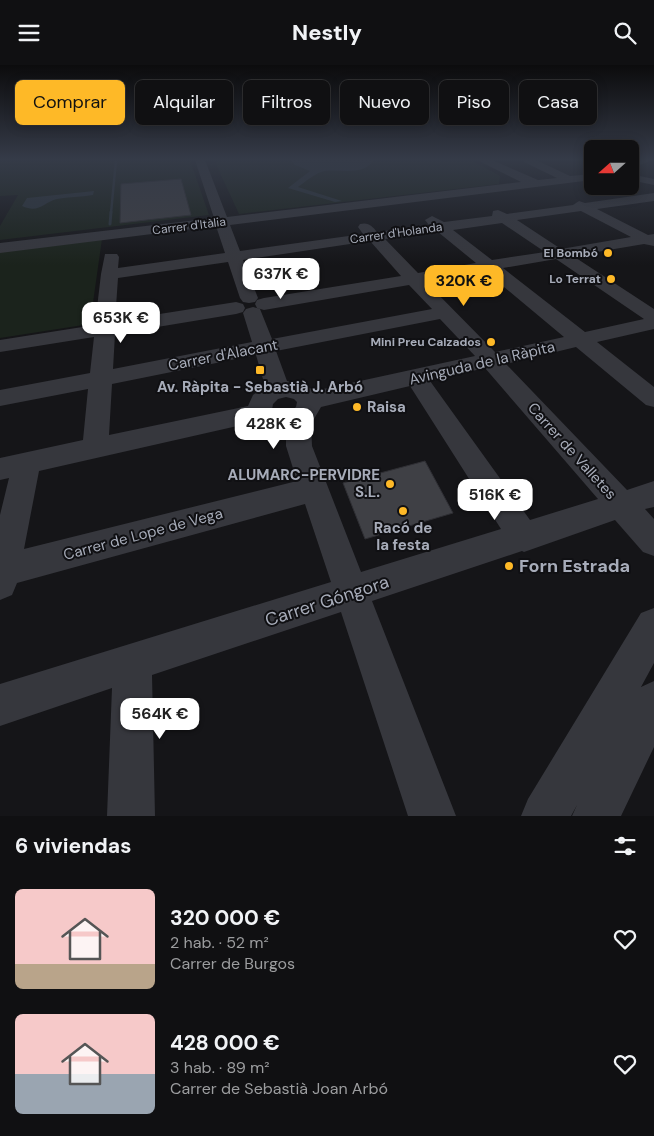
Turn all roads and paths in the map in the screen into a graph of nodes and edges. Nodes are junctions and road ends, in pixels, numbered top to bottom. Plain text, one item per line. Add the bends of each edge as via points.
1 (212, 195) edge
2 (449, 195) edge
3 (469, 195) edge
4 (549, 195) edge
5 (553, 195) edge
6 (609, 195) edge
7 (654, 197) edge
8 (408, 200) junction
9 (562, 201) junction
10 (620, 202) junction
11 (347, 207) junction
12 (583, 207) junction
13 (637, 210) dead end
14 (504, 218) junction
15 (221, 222) junction
16 (441, 227) junction
17 (114, 235) junction
18 (374, 236) junction
19 (625, 243) junction
20 (650, 244) edge
21 (0, 248) edge
22 (558, 254) junction
23 (233, 256) junction
24 (487, 266) junction
25 (109, 274) junction
26 (413, 278) junction
27 (251, 306) junction
28 (446, 313) junction
29 (654, 317) edge
30 (654, 323) edge
31 (104, 328) junction
32 (580, 340) junction
33 (0, 346) edge
34 (264, 347) junction
35 (490, 360) junction
36 (416, 378) junction
37 (100, 379) junction
38 (278, 390) junction
39 (0, 398) edge
40 (654, 399) edge
41 (288, 421) junction
42 (95, 448) junction
43 (14, 466) edge
44 (315, 489) junction
45 (654, 494) edge
46 (621, 505) junction
47 (524, 537) junction
48 (654, 541) edge
49 (1, 575) edge
50 (351, 593) junction
51 (654, 626) edge
52 (132, 663) junction
53 (654, 702) edge
54 (0, 705) edge
55 (131, 816) edge
56 (432, 816) edge
57 (545, 816) edge
58 (596, 816) edge

1 - 15 street
2 - 8 street, Carrer d'Itàlia
3 - 14 street
4 - 9 street
5 - 9 street
6 - 10 street
7 - 10 street, Carrer d'Holanda
8 - 11 street, Carrer d'Itàlia
8 - 16 street
9 - 12 street, Carrer d'Holanda
9 - 14 street, Carrer d'Holanda
9 - 19 street
10 - 12 street, Carrer d'Holanda
10 - 13 street
11 - 15 street, Carrer d'Itàlia
11 - 18 street, Carrer de Valletes
12 - 20 street
14 - 16 street, Carrer d'Holanda
14 - 22 street
15 - 17 street, Carrer d'Itàlia
15 - 23 street
16 - 18 street, Carrer d'Holanda
16 - 24 street
17 - 21 street, Carrer d'Itàlia
17 - 25 street
18 - 23 street, Carrer d'Holanda
18 - 26 street, Carrer de Valletes
19 - 20 street
19 - 22 street
22 - 24 street
22 - 29 street
23 - 25 street, Carrer d'Holanda
23 - 27 street
24 - 26 street
24 - 32 street
25 - 31 street
26 - 27 street
26 - 28 street, Carrer de Valletes
27 - 31 street
27 - 34 street
28 - 34 street, Carrer d'Alacant
28 - 35 street, Carrer de Valletes
30 - 32 street, Avinguda de la Ràpita
31 - 33 street
31 - 37 street
32 - 35 street, Avinguda de la Ràpita
32 - 40 street
34 - 37 street, Carrer d'Alacant
34 - 38 street
35 - 36 street, Avinguda de la Ràpita
35 - 46 street, Carrer de Valletes
36 - 41 street, Avinguda de la Ràpita
36 - 47 street
37 - 39 street, Carrer d'Alacant
37 - 42 street
38 - 41 street via 261,401
38 - 41 street via 294,390 306,396
41 - 42 street, Avinguda de la Ràpita
41 - 44 street
42 - 43 street, Avinguda de la Ràpita
43 - 49 street
44 - 49 street, Carrer de Lope de Vega
44 - 50 street
45 - 46 street, Carrer Góngora
46 - 47 street, Carrer Góngora
46 - 48 street, Carrer de Valletes
47 - 50 street, Carrer Góngora
50 - 52 street, Carrer Góngora
50 - 56 street
51 - 57 street
52 - 54 street, Carrer Góngora
52 - 55 street
53 - 58 street

